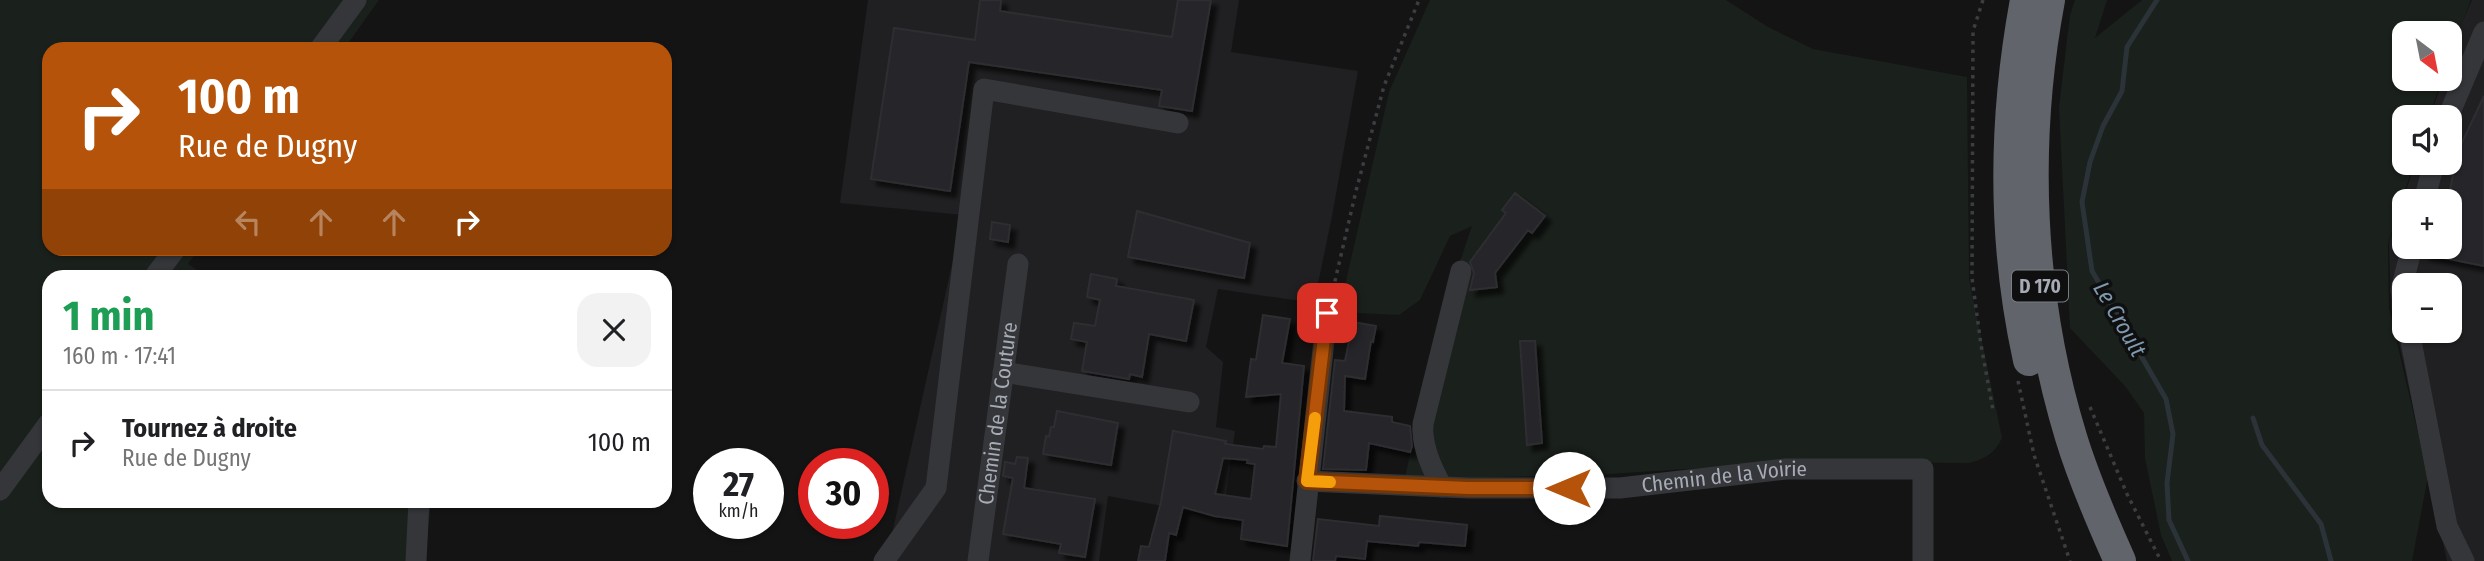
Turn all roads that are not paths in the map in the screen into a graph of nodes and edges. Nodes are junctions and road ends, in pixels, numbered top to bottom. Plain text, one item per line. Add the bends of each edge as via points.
1 (356, 0) edge
2 (2026, 0) edge
3 (2049, 0) edge
4 (2484, 32) edge
5 (325, 42) edge
6 (2453, 105) edge
7 (1178, 123) dead end
8 (1018, 264) dead end
9 (1461, 271) dead end
10 (1327, 313) road end
11 (2411, 343) edge
12 (1003, 372) junction
13 (1189, 402) dead end
14 (42, 433) edge
15 (1307, 481) junction
16 (1442, 487) junction
17 (0, 491) edge
18 (418, 508) edge
19 (415, 561) edge
20 (884, 561) edge
21 (978, 561) edge
22 (1300, 561) edge
23 (1923, 561) edge
24 (2096, 561) edge
25 (2120, 561) edge
26 (2464, 561) edge

1 - 5 street
2 - 24 highway, D 170 via 2011,115 2011,240 2042,418
3 - 25 highway, D 170 via 2034,110 2036,254 2063,410 2082,471
4 - 6 street
7 - 20 street via 984,89 936,488
8 - 12 street, Chemin de la Couture
9 - 16 street via 1422,433
10 - 15 street
11 - 26 street via 2447,526
12 - 13 street
12 - 21 street, Chemin de la Couture
14 - 17 street
15 - 16 street, Chemin de la Voirie
15 - 22 street
16 - 23 street, Chemin de la Voirie via 1620,488 1786,469 1923,469
18 - 19 street

